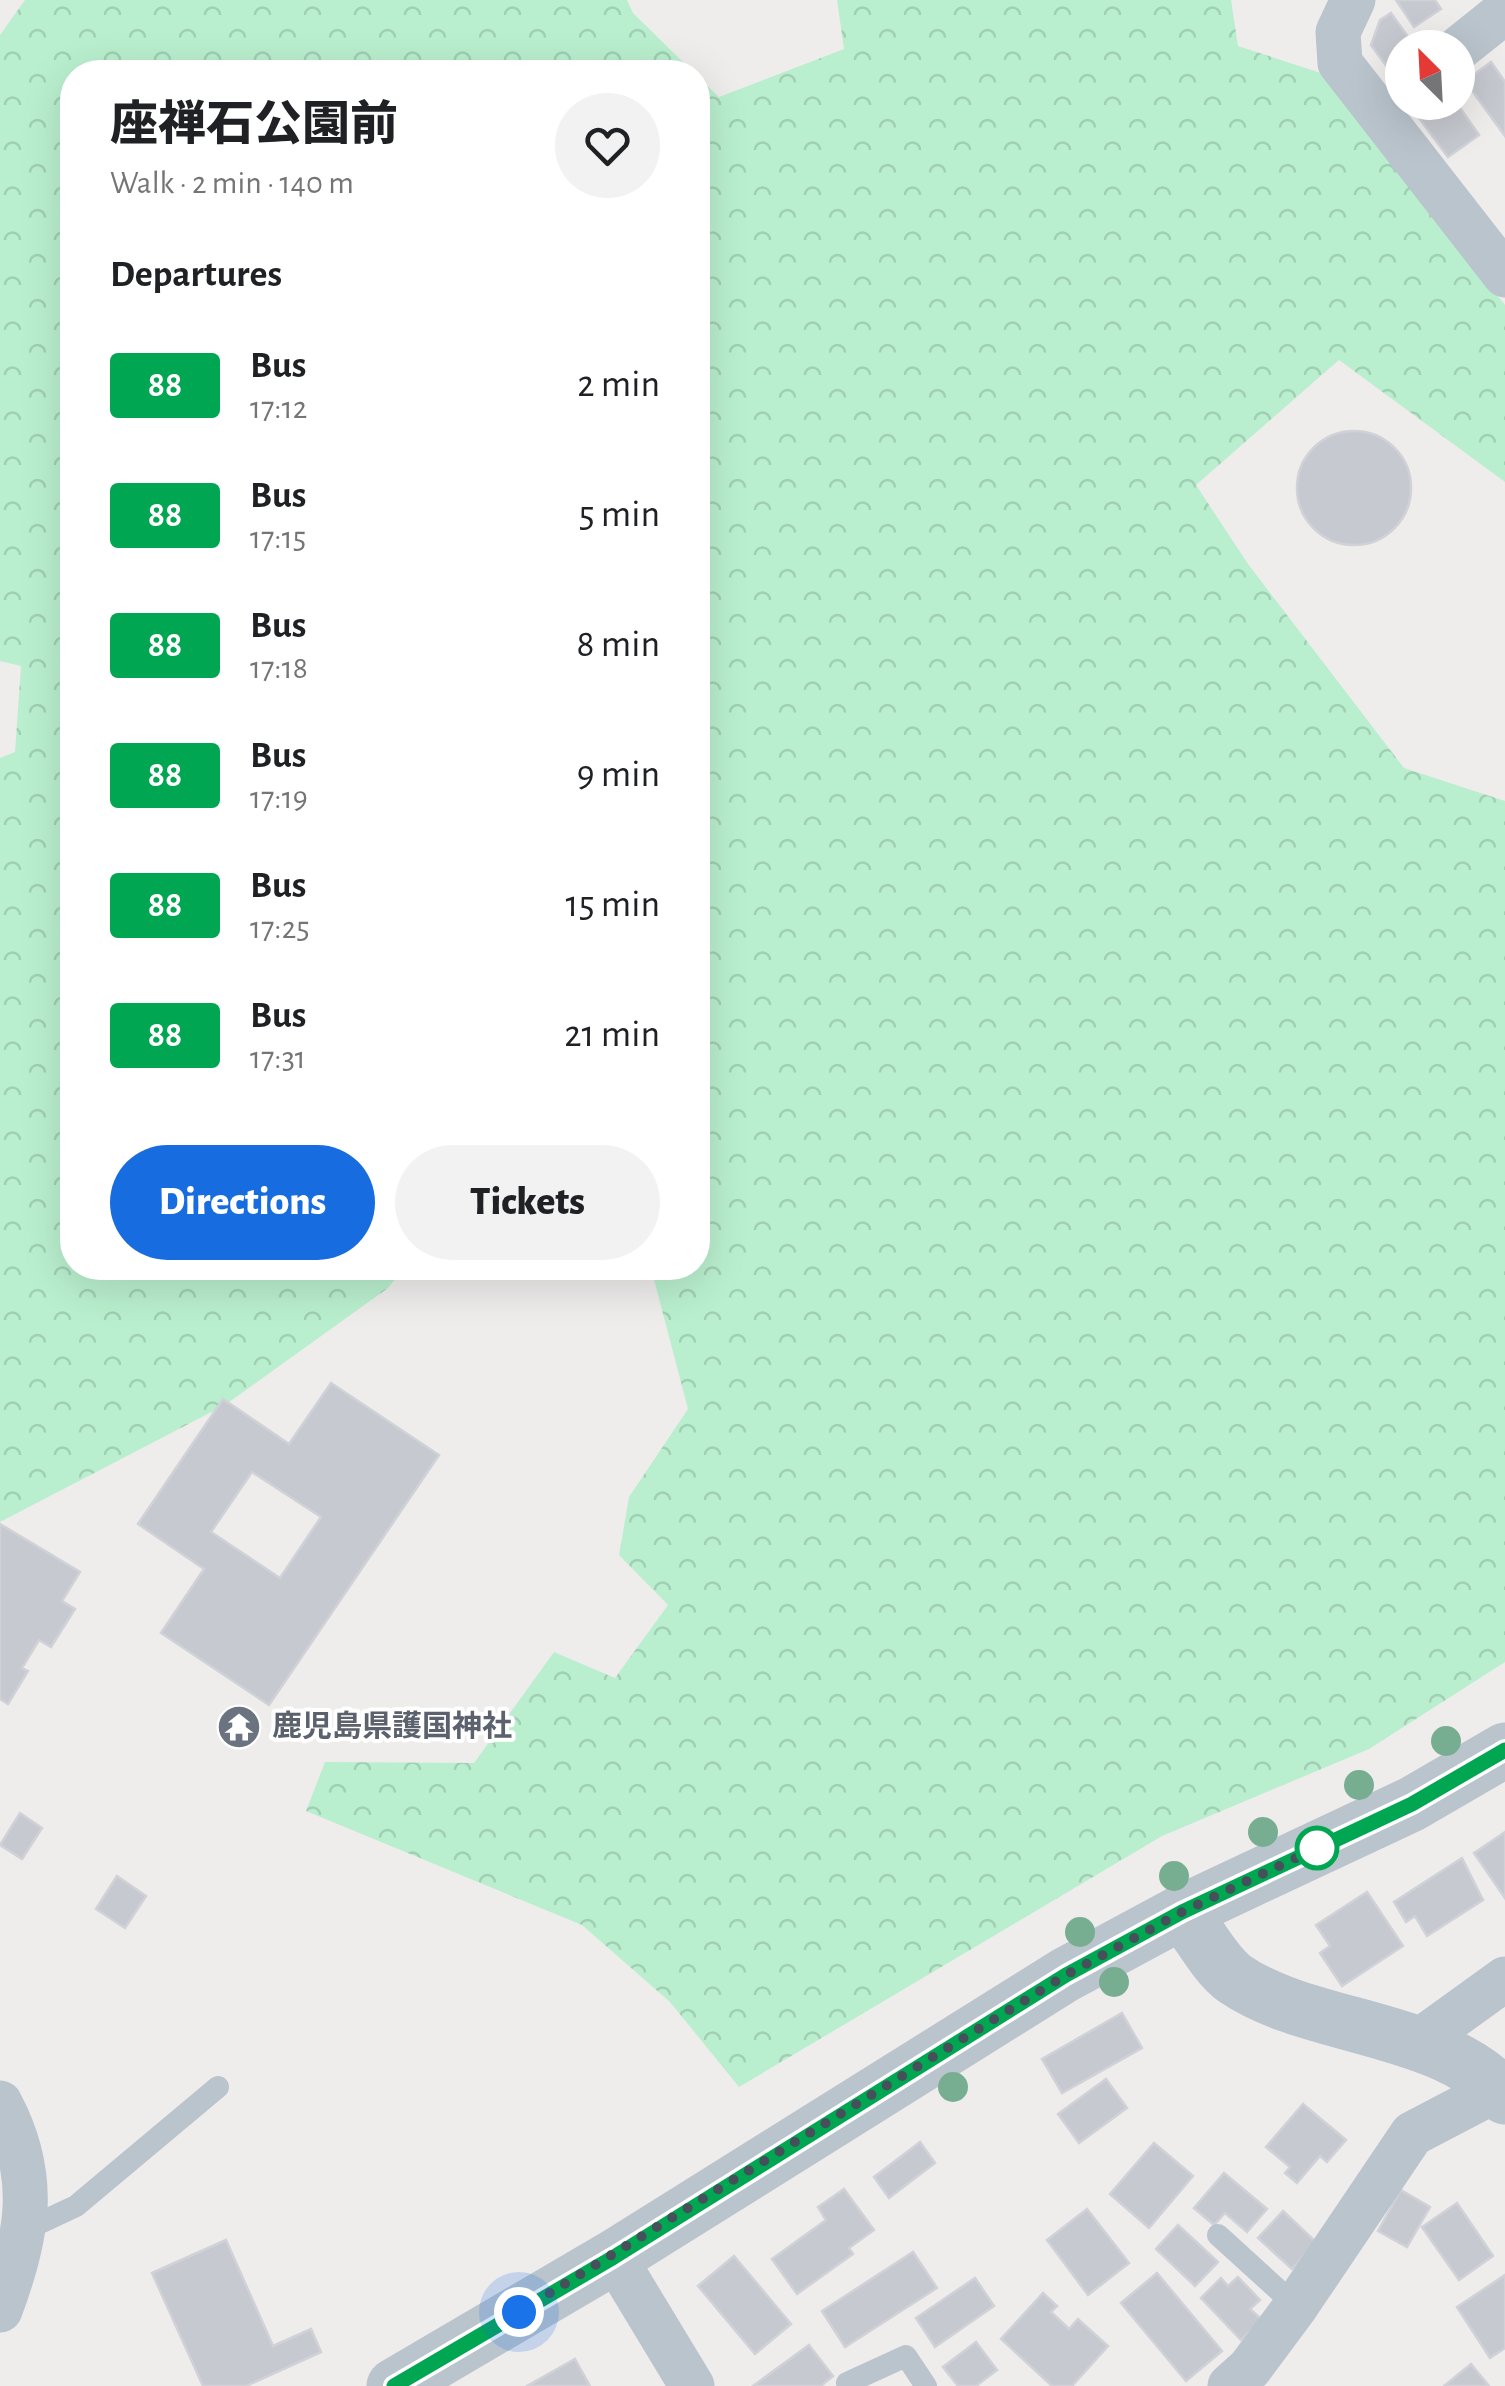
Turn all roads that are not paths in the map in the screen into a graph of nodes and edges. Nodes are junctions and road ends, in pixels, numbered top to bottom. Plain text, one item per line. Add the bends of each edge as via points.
1 (1353, 0) edge
2 (1502, 12) dead end
3 (1475, 35) edge
4 (1385, 99) edge
5 (1402, 120) edge
6 (1499, 255) edge
7 (1505, 1750) edge
8 (1182, 1912) junction
9 (1505, 1979) edge
10 (1415, 2044) junction
11 (218, 2086) dead end
12 (1502, 2093) edge
13 (0, 2103) edge
14 (27, 2229) junction
15 (1218, 2236) dead end
16 (614, 2257) junction
17 (1296, 2306) junction
18 (0, 2310) edge
19 (847, 2384) dead end
20 (394, 2386) edge
21 (692, 2386) edge
22 (926, 2386) edge
23 (1230, 2386) edge

1 - 4 street via 1338,32 1340,63
2 - 3 street
5 - 6 street
7 - 8 street via 1412,1804
8 - 10 street via 1234,1978
8 - 16 street via 956,2040
9 - 10 street
10 - 12 street
11 - 14 lane via 76,2206
12 - 17 street via 1412,2134
13 - 14 street via 20,2149
14 - 18 street
15 - 17 lane
16 - 20 street
16 - 21 street
17 - 23 street
19 - 22 lane via 906,2356

